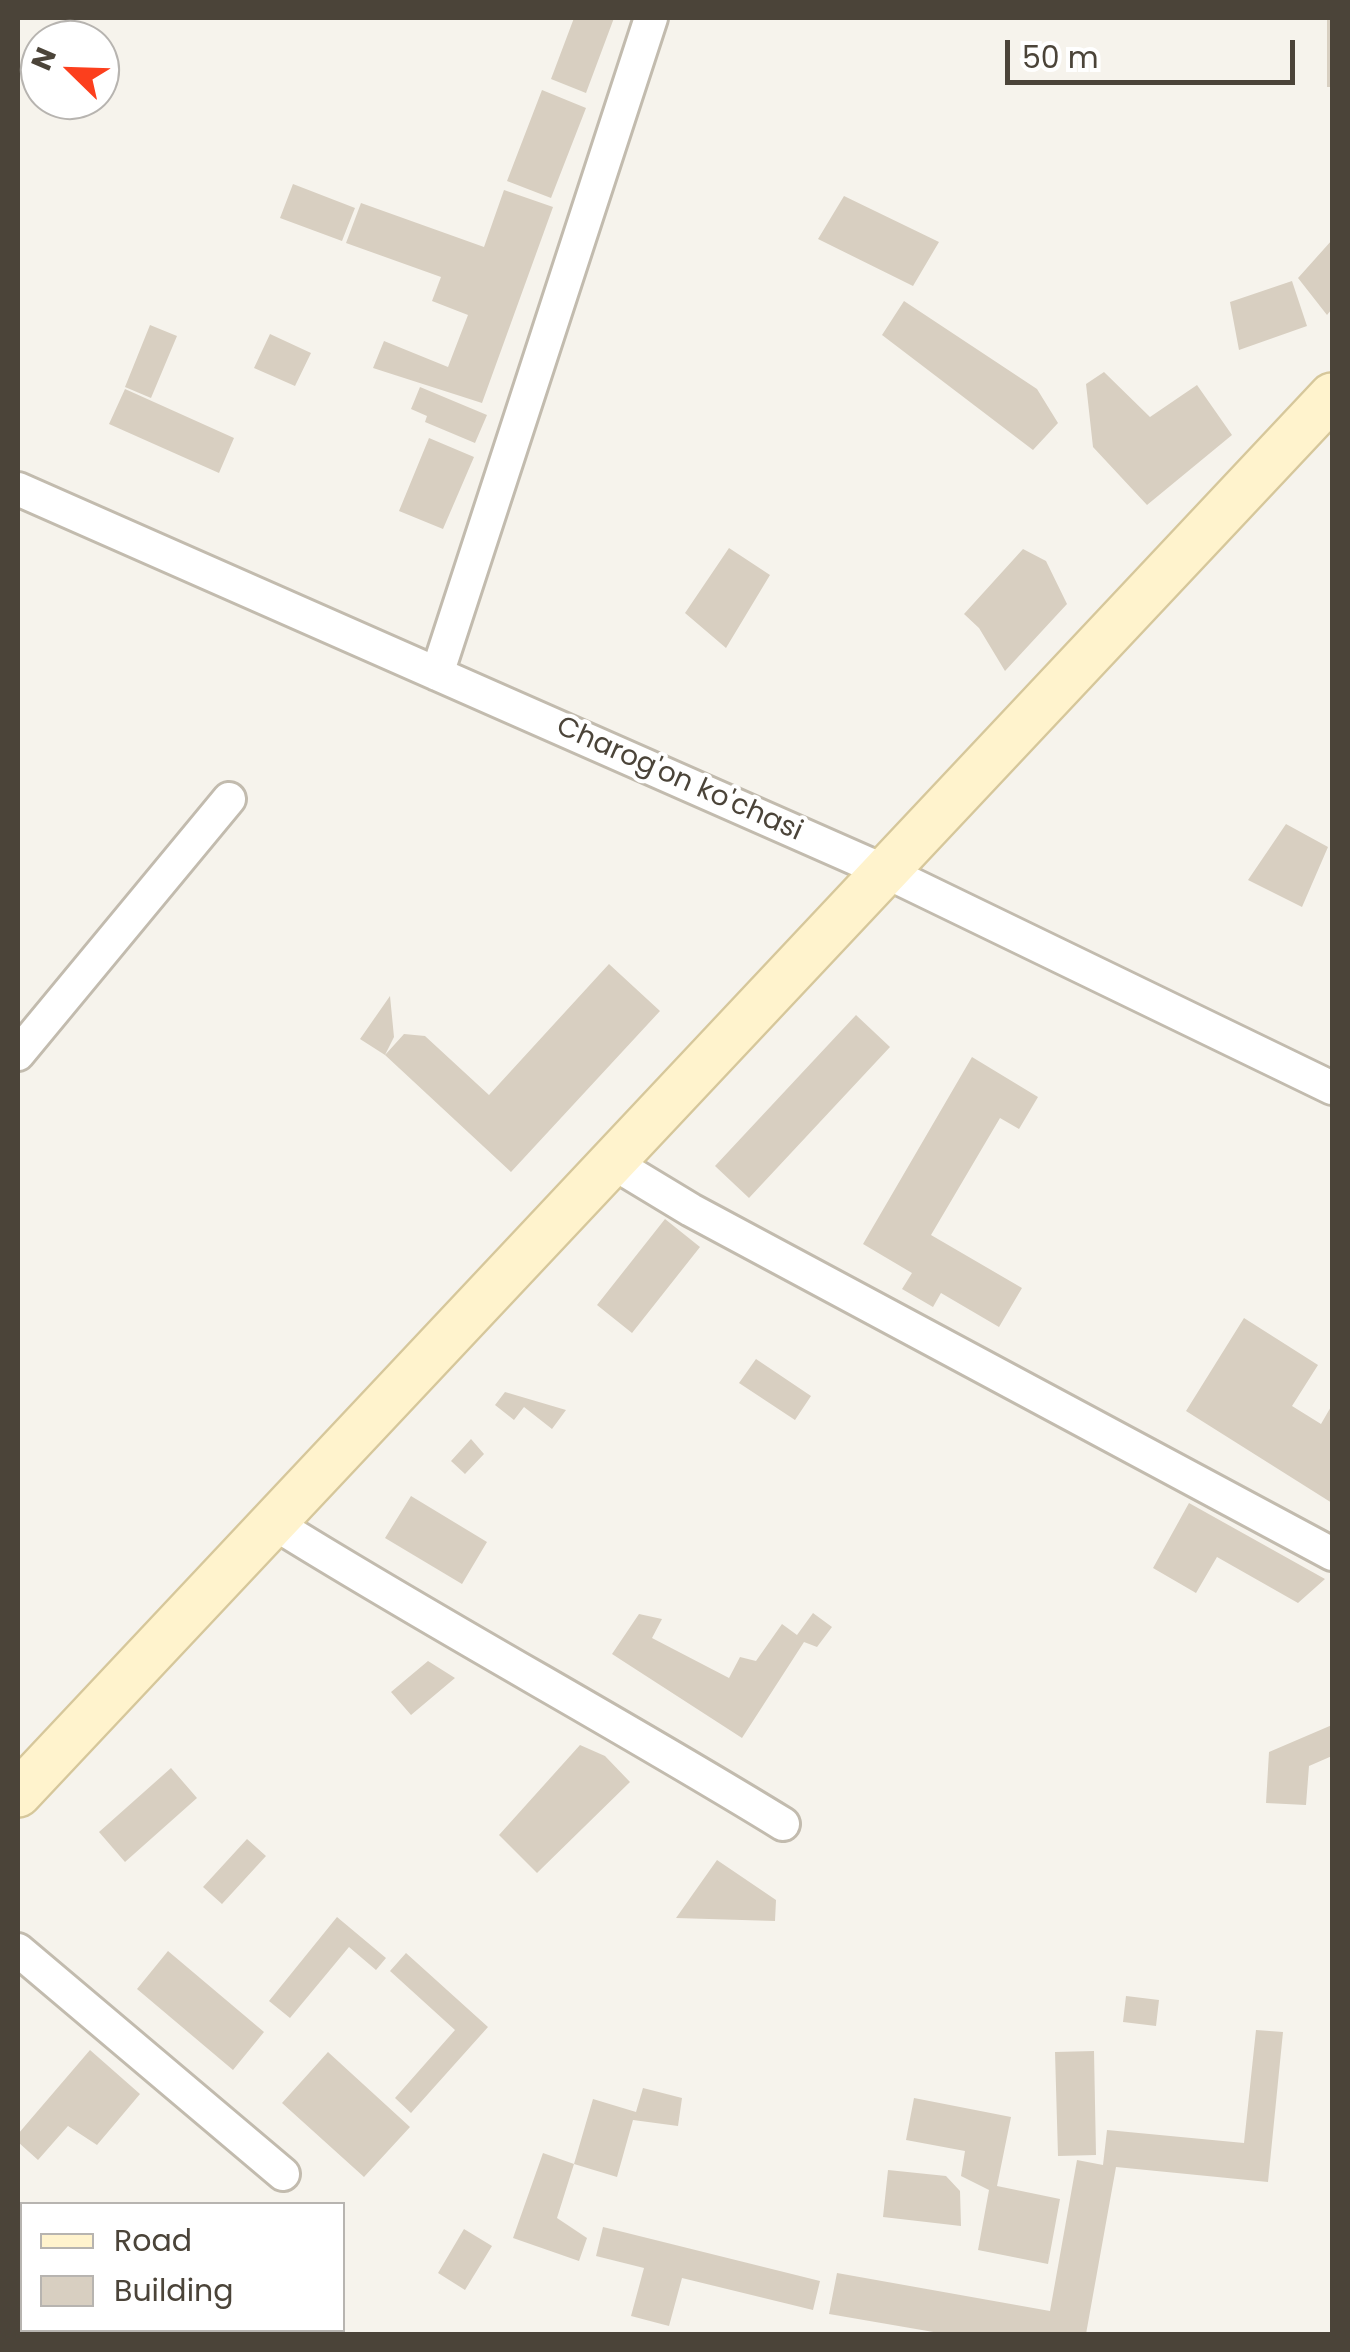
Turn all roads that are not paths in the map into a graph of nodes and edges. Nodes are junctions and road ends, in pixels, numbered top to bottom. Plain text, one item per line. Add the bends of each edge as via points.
1 (652, 18) edge
2 (1332, 396) edge
3 (18, 489) edge
4 (438, 674) junction
5 (230, 800) dead end
6 (882, 870) junction
7 (18, 1054) edge
8 (1332, 1088) edge
9 (610, 1161) junction
10 (272, 1522) junction
11 (1332, 1554) edge
12 (18, 1794) edge
13 (783, 1824) dead end
14 (18, 1950) edge
15 (283, 2174) dead end

1 - 4 street
2 - 6 main road
3 - 4 street, Charog'on ko'chasi
4 - 6 street, Charog'on ko'chasi
5 - 7 street
6 - 8 street, Charog'on ko'chasi
6 - 9 main road
9 - 10 main road
9 - 11 street
10 - 12 main road
10 - 13 street
14 - 15 street

